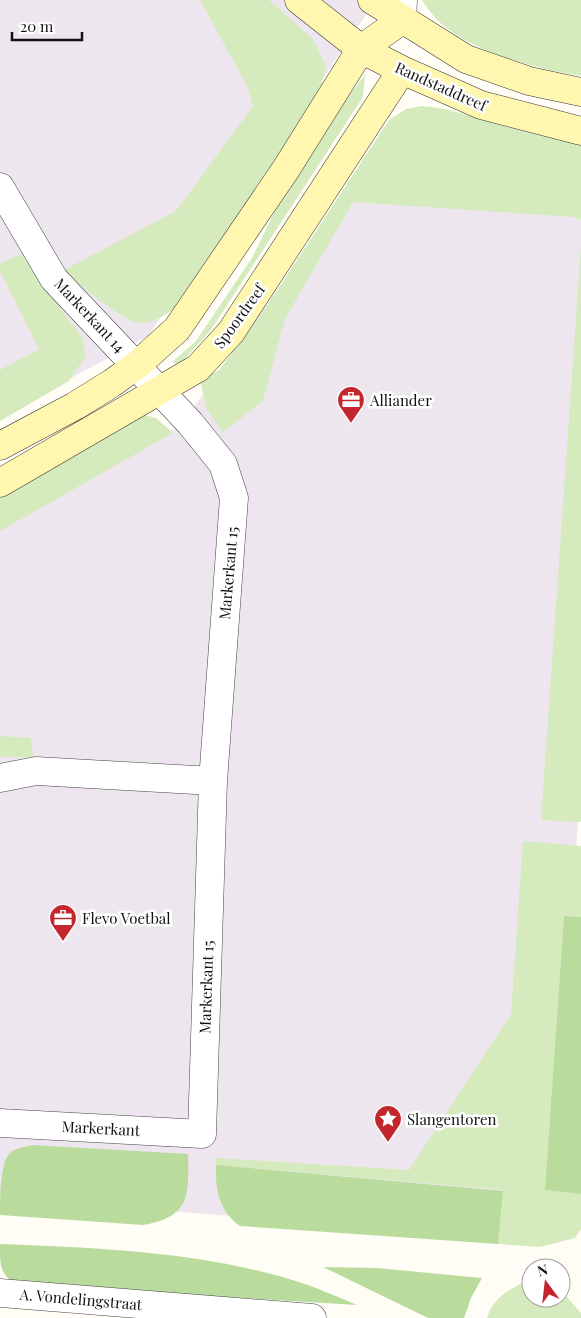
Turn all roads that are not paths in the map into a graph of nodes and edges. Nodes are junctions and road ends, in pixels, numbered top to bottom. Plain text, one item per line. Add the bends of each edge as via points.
1 (299, 0) edge
2 (372, 0) edge
3 (403, 10) edge
4 (361, 49) junction
5 (402, 70) junction
6 (581, 92) edge
7 (581, 131) edge
8 (0, 187) edge
9 (137, 365) junction
10 (160, 390) junction
11 (0, 446) edge
12 (0, 483) edge
13 (0, 778) edge
14 (213, 781) junction
15 (0, 1123) edge
16 (202, 1134) joint
17 (0, 1293) edge
18 (312, 1318) edge

1 - 4 main road, Randstaddreef
2 - 3 main road
3 - 4 main road
3 - 5 main road
3 - 6 main road via 466,59 529,81
4 - 5 main road, Randstaddreef
4 - 9 main road via 286,169 177,329
5 - 7 main road, Randstaddreef via 480,106
5 - 10 main road, Spoordreef via 231,332 198,368
8 - 9 street, Markerkant 14 via 54,279
9 - 10 street, Markerkant 14
9 - 11 main road via 75,406
10 - 12 main road, Spoordreef
10 - 14 street, Markerkant 15 via 223,464 234,498
13 - 14 street via 36,771
14 - 16 street, Markerkant 15
15 - 16 street, Markerkant
17 - 18 street, A. Vondelingstraat

